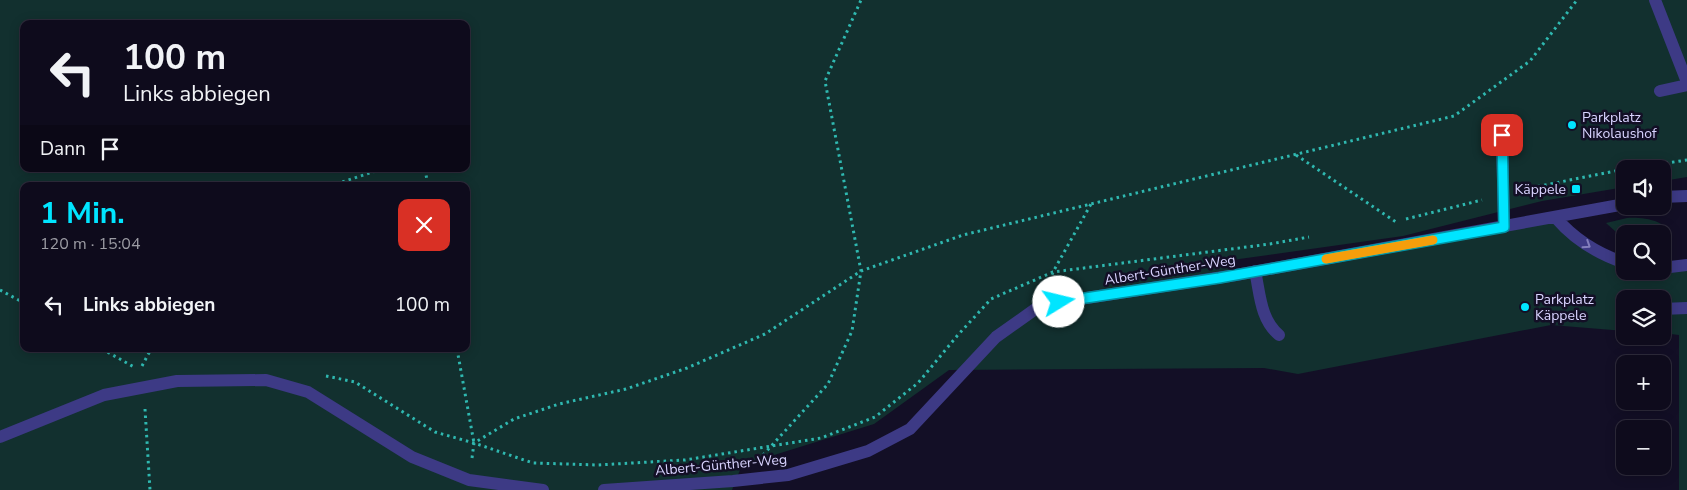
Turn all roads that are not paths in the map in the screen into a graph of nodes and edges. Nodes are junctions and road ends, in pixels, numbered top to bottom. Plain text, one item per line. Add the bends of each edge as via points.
1 (1655, 0) edge
2 (1687, 84) edge
3 (1660, 91) dead end
4 (1502, 135) dead end
5 (1687, 196) edge
6 (1671, 197) edge
7 (1616, 206) edge
8 (1556, 218) junction
9 (1504, 227) junction
10 (1616, 260) edge
11 (1687, 266) edge
12 (1671, 267) edge
13 (1255, 271) junction
14 (1687, 308) edge
15 (1671, 309) edge
16 (1279, 335) dead end
17 (0, 437) edge
18 (543, 490) edge
19 (604, 490) edge

1 - 2 street
2 - 3 street
4 - 9 street
5 - 6 street
7 - 8 street, Albert-Günther-Weg
8 - 9 street, Albert-Günther-Weg
8 -> 10 street via 1572,235
9 - 13 street, Albert-Günther-Weg
11 - 12 street
13 - 16 street via 1264,315
13 - 19 street, Albert-Günther-Weg via 1041,305 996,337 910,429 868,450 788,475
14 - 15 street
17 - 18 street via 104,395 177,381 266,380 308,392 412,457 469,480

